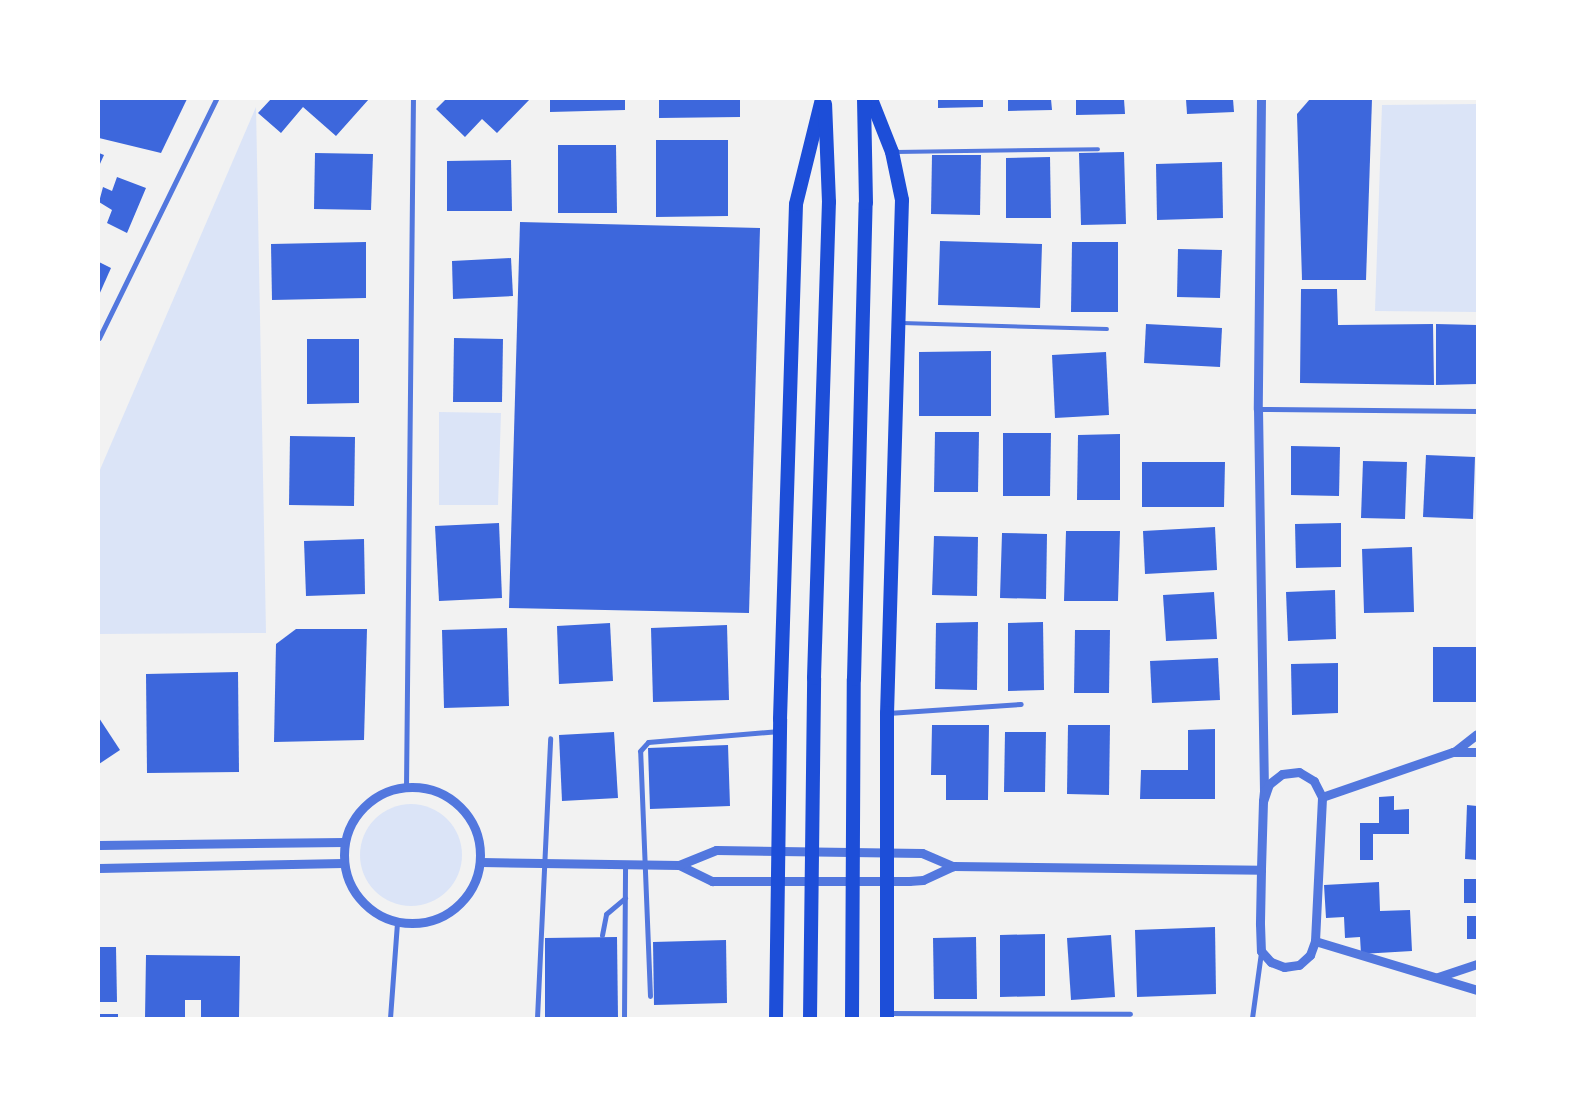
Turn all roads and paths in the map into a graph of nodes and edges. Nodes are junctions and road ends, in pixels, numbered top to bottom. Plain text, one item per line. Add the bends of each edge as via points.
1 (216, 99) edge
2 (413, 99) edge
3 (824, 99) edge
4 (864, 99) edge
5 (871, 99) edge
6 (1261, 99) edge
7 (1098, 149) dead end
8 (892, 152) junction
9 (898, 323) junction
10 (1107, 329) dead end
11 (99, 338) edge
12 (1258, 409) junction
13 (1477, 411) edge
14 (1022, 704) dead end
15 (887, 713) junction
16 (780, 731) junction
17 (1477, 734) edge
18 (550, 738) dead end
19 (1453, 752) junction
20 (1477, 752) edge
21 (406, 787) junction
22 (1322, 797) junction
23 (1263, 801) junction
24 (344, 842) junction
25 (99, 845) edge
26 (780, 851) junction
27 (889, 853) junction
28 (481, 862) junction
29 (343, 863) junction
30 (647, 864) junction
31 (544, 865) junction
32 (625, 865) junction
33 (679, 865) junction
34 (952, 866) junction
35 (99, 868) edge
36 (1261, 870) junction
37 (780, 880) junction
38 (889, 881) junction
39 (625, 898) junction
40 (397, 922) junction
41 (602, 935) dead end
42 (1315, 941) junction
43 (1261, 951) junction
44 (1477, 964) edge
45 (1438, 977) junction
46 (1477, 990) edge
47 (650, 996) dead end
48 (1130, 1014) dead end
49 (887, 1016) edge
50 (390, 1018) edge
51 (537, 1018) edge
52 (624, 1018) edge
53 (776, 1018) edge
54 (810, 1018) edge
55 (852, 1018) edge
56 (1252, 1018) edge

1 - 11 street
2 - 21 street
3 - 16 highway via 796,204
3 - 54 highway via 829,202 814,678
4 - 55 highway via 866,203 854,680
5 - 8 highway
6 - 12 street
7 - 8 lane
8 - 9 highway via 902,200
9 - 10 lane
9 - 15 highway
12 - 13 street
12 - 23 street
14 - 15 street
15 - 27 highway
16 - 26 highway
16 - 30 street via 648,742 643,746 640,752
17 - 19 street
18 - 31 street
19 - 20 street
19 - 22 street
21 - 24 street via 373,800 361,812
21 - 28 street via 444,794 456,802 473,822
22 - 23 street via 1314,781 1299,772 1282,774 1269,784
22 - 42 street
23 - 36 street
24 - 25 street
24 - 29 street
26 - 27 street
26 - 33 street via 716,850
26 - 37 highway
27 - 34 street via 922,853
27 - 38 highway
28 - 31 street
28 - 40 street via 478,874 460,904 441,918 418,923
29 - 35 street
29 - 40 street via 357,895 377,914
30 - 32 street
30 - 33 street
30 - 47 street
31 - 32 street
31 - 51 street
32 - 39 street
33 - 37 street via 712,881
34 - 36 street
34 - 38 street via 923,880
36 - 43 street
37 - 38 street
37 - 53 highway
38 - 49 highway
39 - 41 street via 606,914
39 - 52 street
40 - 50 street
42 - 43 street via 1310,955 1298,964 1284,967 1270,962
42 - 45 street
43 - 56 street
44 - 45 street
45 - 46 street
48 - 49 street

